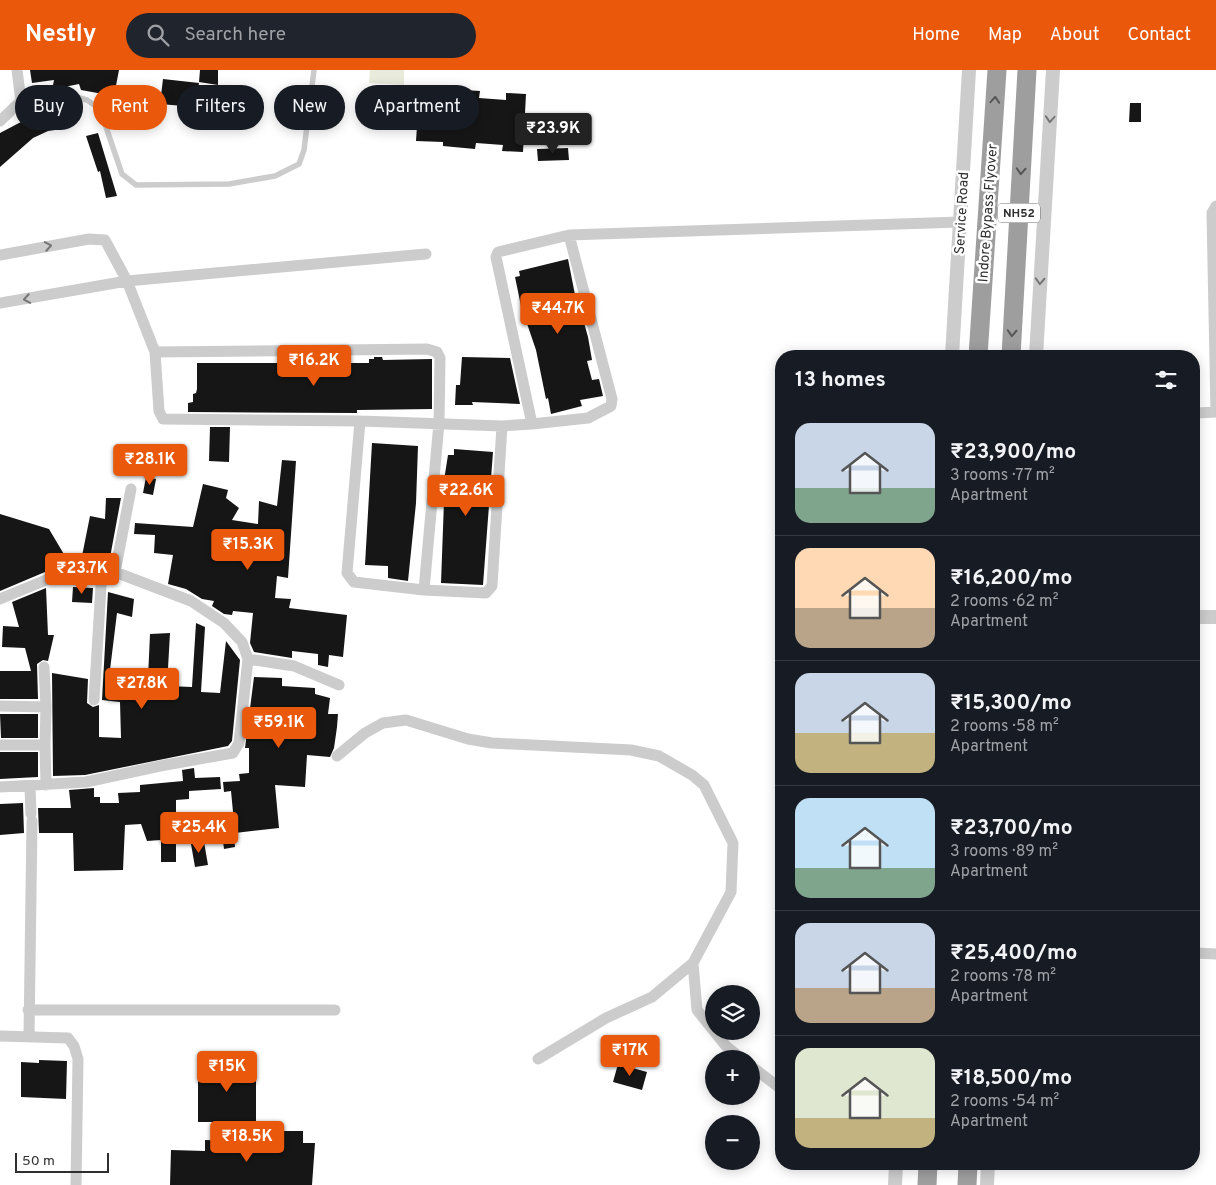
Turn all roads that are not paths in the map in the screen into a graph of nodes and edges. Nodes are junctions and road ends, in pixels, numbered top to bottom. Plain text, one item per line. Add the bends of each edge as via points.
1 (17, 70) edge
2 (314, 70) edge
3 (969, 70) edge
4 (997, 70) edge
5 (1027, 70) edge
6 (1053, 70) edge
7 (19, 85) edge
8 (83, 99) edge
9 (15, 106) edge
10 (0, 120) edge
11 (1216, 206) edge
12 (960, 222) junction
13 (569, 235) junction
14 (426, 254) dead end
15 (0, 255) edge
16 (127, 281) junction
17 (0, 304) edge
18 (952, 350) edge
19 (978, 350) edge
20 (1011, 350) edge
21 (1036, 350) edge
22 (156, 352) junction
23 (1216, 412) edge
24 (1200, 413) edge
25 (360, 421) junction
26 (439, 423) junction
27 (532, 424) junction
28 (502, 426) junction
29 (131, 489) dead end
30 (102, 570) junction
31 (115, 572) junction
32 (424, 590) junction
33 (0, 599) edge
34 (1200, 616) edge
35 (1216, 617) edge
36 (248, 659) junction
37 (44, 667) dead end
38 (339, 685) dead end
39 (94, 700) dead end
40 (0, 706) edge
41 (46, 707) junction
42 (0, 745) edge
43 (45, 745) junction
44 (337, 756) dead end
45 (46, 785) junction
46 (30, 786) junction
47 (0, 787) edge
48 (1200, 953) edge
49 (1216, 954) edge
50 (693, 962) junction
51 (28, 1010) junction
52 (335, 1010) dead end
53 (0, 1036) edge
54 (29, 1036) junction
55 (731, 1050) edge
56 (538, 1059) dead end
57 (760, 1073) edge
58 (775, 1084) edge
59 (896, 1170) edge
60 (988, 1170) edge
61 (76, 1185) edge
62 (895, 1185) edge
63 (987, 1185) edge

1 - 7 street
2 - 8 lane via 304,150 299,164 275,176 229,184 136,185 122,174 97,107
3 - 12 street, Service Road
19 -> 4 highway, Indore Bypass Flyover / NH52
5 -> 20 highway, NH52
6 -> 21 street
9 - 10 street
11 - 23 street via 1212,213
12 - 13 street
12 - 18 street, Service Road
13 - 27 street via 501,250 496,257
13 - 27 street via 612,399 611,406 588,418
14 - 16 street
15 -> 16 street via 99,238 110,246
16 -> 17 street
16 - 22 street
22 - 25 street via 159,412 163,419
22 - 26 street via 433,350 440,358
23 - 24 street
25 - 26 street
25 - 32 street via 348,576 354,582
26 - 28 street
26 - 32 street
27 - 28 street
28 - 32 street via 491,589 486,593
29 - 31 street
30 - 31 street
30 - 33 street via 63,573
30 - 39 street
31 - 36 street via 191,601 224,623 242,642
34 - 35 street
36 - 38 street via 294,666
36 - 45 street via 239,743 233,753 86,782
37 - 41 street
40 - 41 street
41 - 43 street
42 - 43 street
43 - 45 street
44 - 50 street via 365,732 383,723 406,720 492,743 631,750 659,756 692,774 704,785 733,843 731,892
45 - 46 street
46 - 47 street
46 - 51 street
48 - 49 street
50 - 55 street via 697,1010
50 - 56 street via 652,997 606,1018
51 - 52 street
51 - 54 street
53 - 54 street
54 - 61 street via 68,1038 74,1046 78,1059
57 - 58 street
59 - 62 street
60 - 63 street

